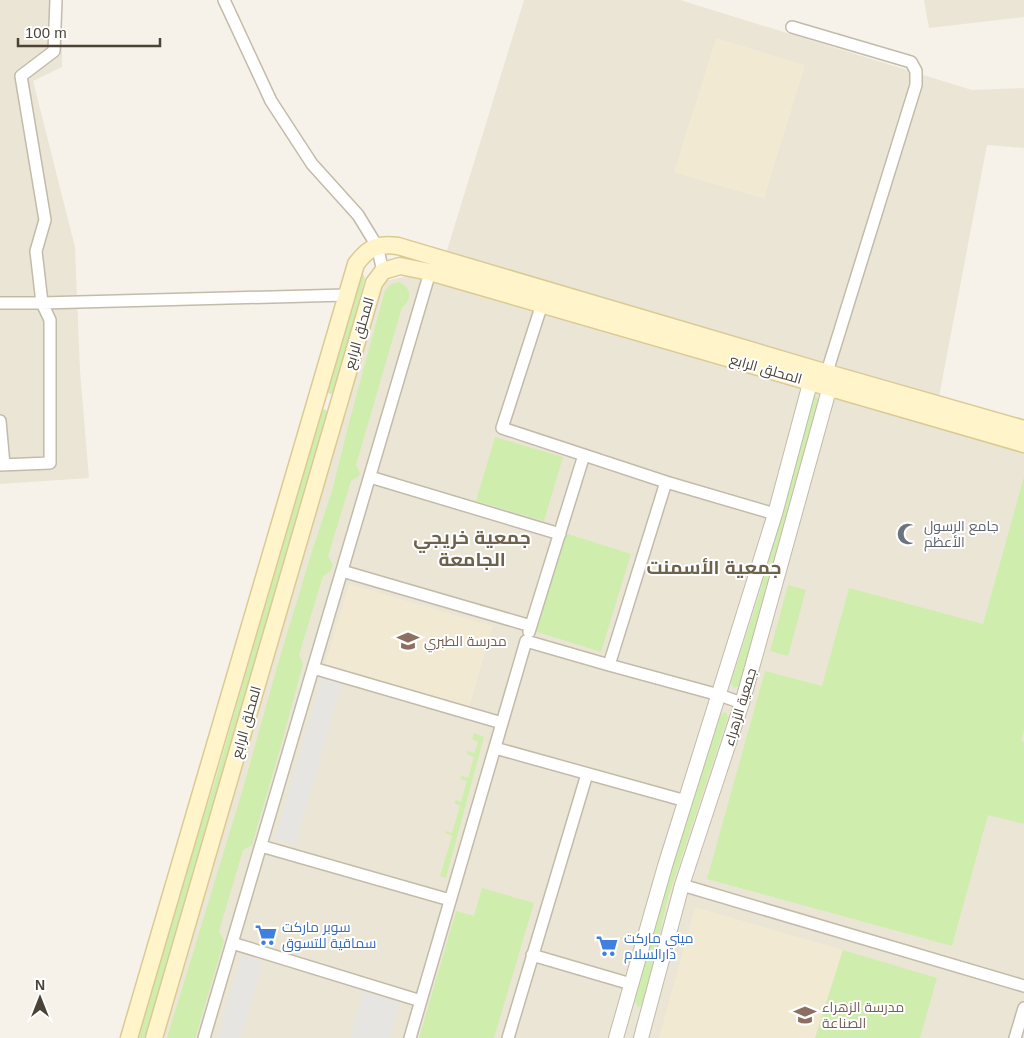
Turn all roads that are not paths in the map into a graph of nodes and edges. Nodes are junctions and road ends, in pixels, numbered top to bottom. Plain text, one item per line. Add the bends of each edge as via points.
1 (56, 0) edge
2 (224, 0) edge
3 (792, 27) dead end
4 (377, 246) junction
5 (383, 271) junction
6 (430, 272) junction
7 (346, 296) junction
8 (0, 302) edge
9 (42, 303) junction
10 (542, 304) junction
11 (823, 377) junction
12 (316, 397) junction
13 (339, 404) junction
14 (0, 422) edge
15 (1024, 429) edge
16 (1024, 444) edge
17 (584, 455) junction
18 (2, 465) edge
19 (370, 477) junction
20 (666, 482) junction
21 (775, 514) junction
22 (560, 534) junction
23 (342, 572) junction
24 (531, 626) junction
25 (526, 641) junction
26 (608, 665) junction
27 (314, 668) junction
28 (719, 695) junction
29 (742, 703) junction
30 (502, 723) junction
31 (495, 748) junction
32 (587, 774) junction
33 (686, 801) junction
34 (261, 846) junction
35 (682, 885) junction
36 (450, 900) junction
37 (232, 943) junction
38 (532, 955) junction
39 (631, 984) junction
40 (1024, 986) edge
41 (421, 1001) junction
42 (1024, 1008) edge
43 (624, 1010) junction
44 (647, 1017) junction
45 (129, 1038) edge
46 (154, 1038) edge
47 (204, 1038) edge
48 (410, 1038) edge
49 (508, 1038) edge
50 (616, 1038) edge
51 (641, 1038) edge
52 (1015, 1038) edge

1 - 9 street via 54,51 21,76 45,220 36,251
2 - 4 street via 271,102 312,164 358,215
3 - 11 street via 912,62 916,71 916,85
4 - 5 street
4 - 7 main road, المحلق الرابع via 356,264
4 - 11 main road via 398,246
5 - 6 main road, المحلق الرابع via 400,266
5 - 13 main road, المحلق الرابع via 374,283
6 - 10 main road, المحلق الرابع
6 - 19 street
7 - 9 street
7 - 12 main road, المحلق الرابع
8 - 9 street
9 - 18 street via 50,320 50,462
10 - 11 main road, المحلق الرابع
10 - 17 street via 502,428
11 - 15 main road
11 - 16 main road, المحلق الرابع
11 - 21 street, جمعية الزهراء
11 - 29 street, جمعية الزهراء
12 - 13 main road
12 - 45 main road, المحلق الرابع
13 - 46 main road, المحلق الرابع
14 - 18 street
17 - 20 street
17 - 22 street
19 - 22 street
19 - 23 street
20 - 21 street
20 - 26 street
21 - 28 street, جمعية الزهراء
22 - 24 street
23 - 24 street
23 - 27 street
24 - 25 street
25 - 26 street
25 - 30 street
26 - 28 street
27 - 30 street
27 - 34 street
28 - 29 street
28 - 33 street, جمعية الزهراء
29 - 35 street, جمعية الزهراء
30 - 31 street
31 - 32 street
31 - 36 street
32 - 33 street
32 - 38 street
33 - 39 street, جمعية الزهراء
34 - 36 street
34 - 37 street
35 - 40 street
35 - 44 street, جمعية الزهراء
36 - 41 street
37 - 41 street
37 - 47 street
38 - 39 street
38 - 49 street
39 - 43 street, جمعية الزهراء
41 - 48 street
42 - 52 street
43 - 44 street
43 - 50 street, جمعية الزهراء
44 - 51 street, جمعية الزهراء

